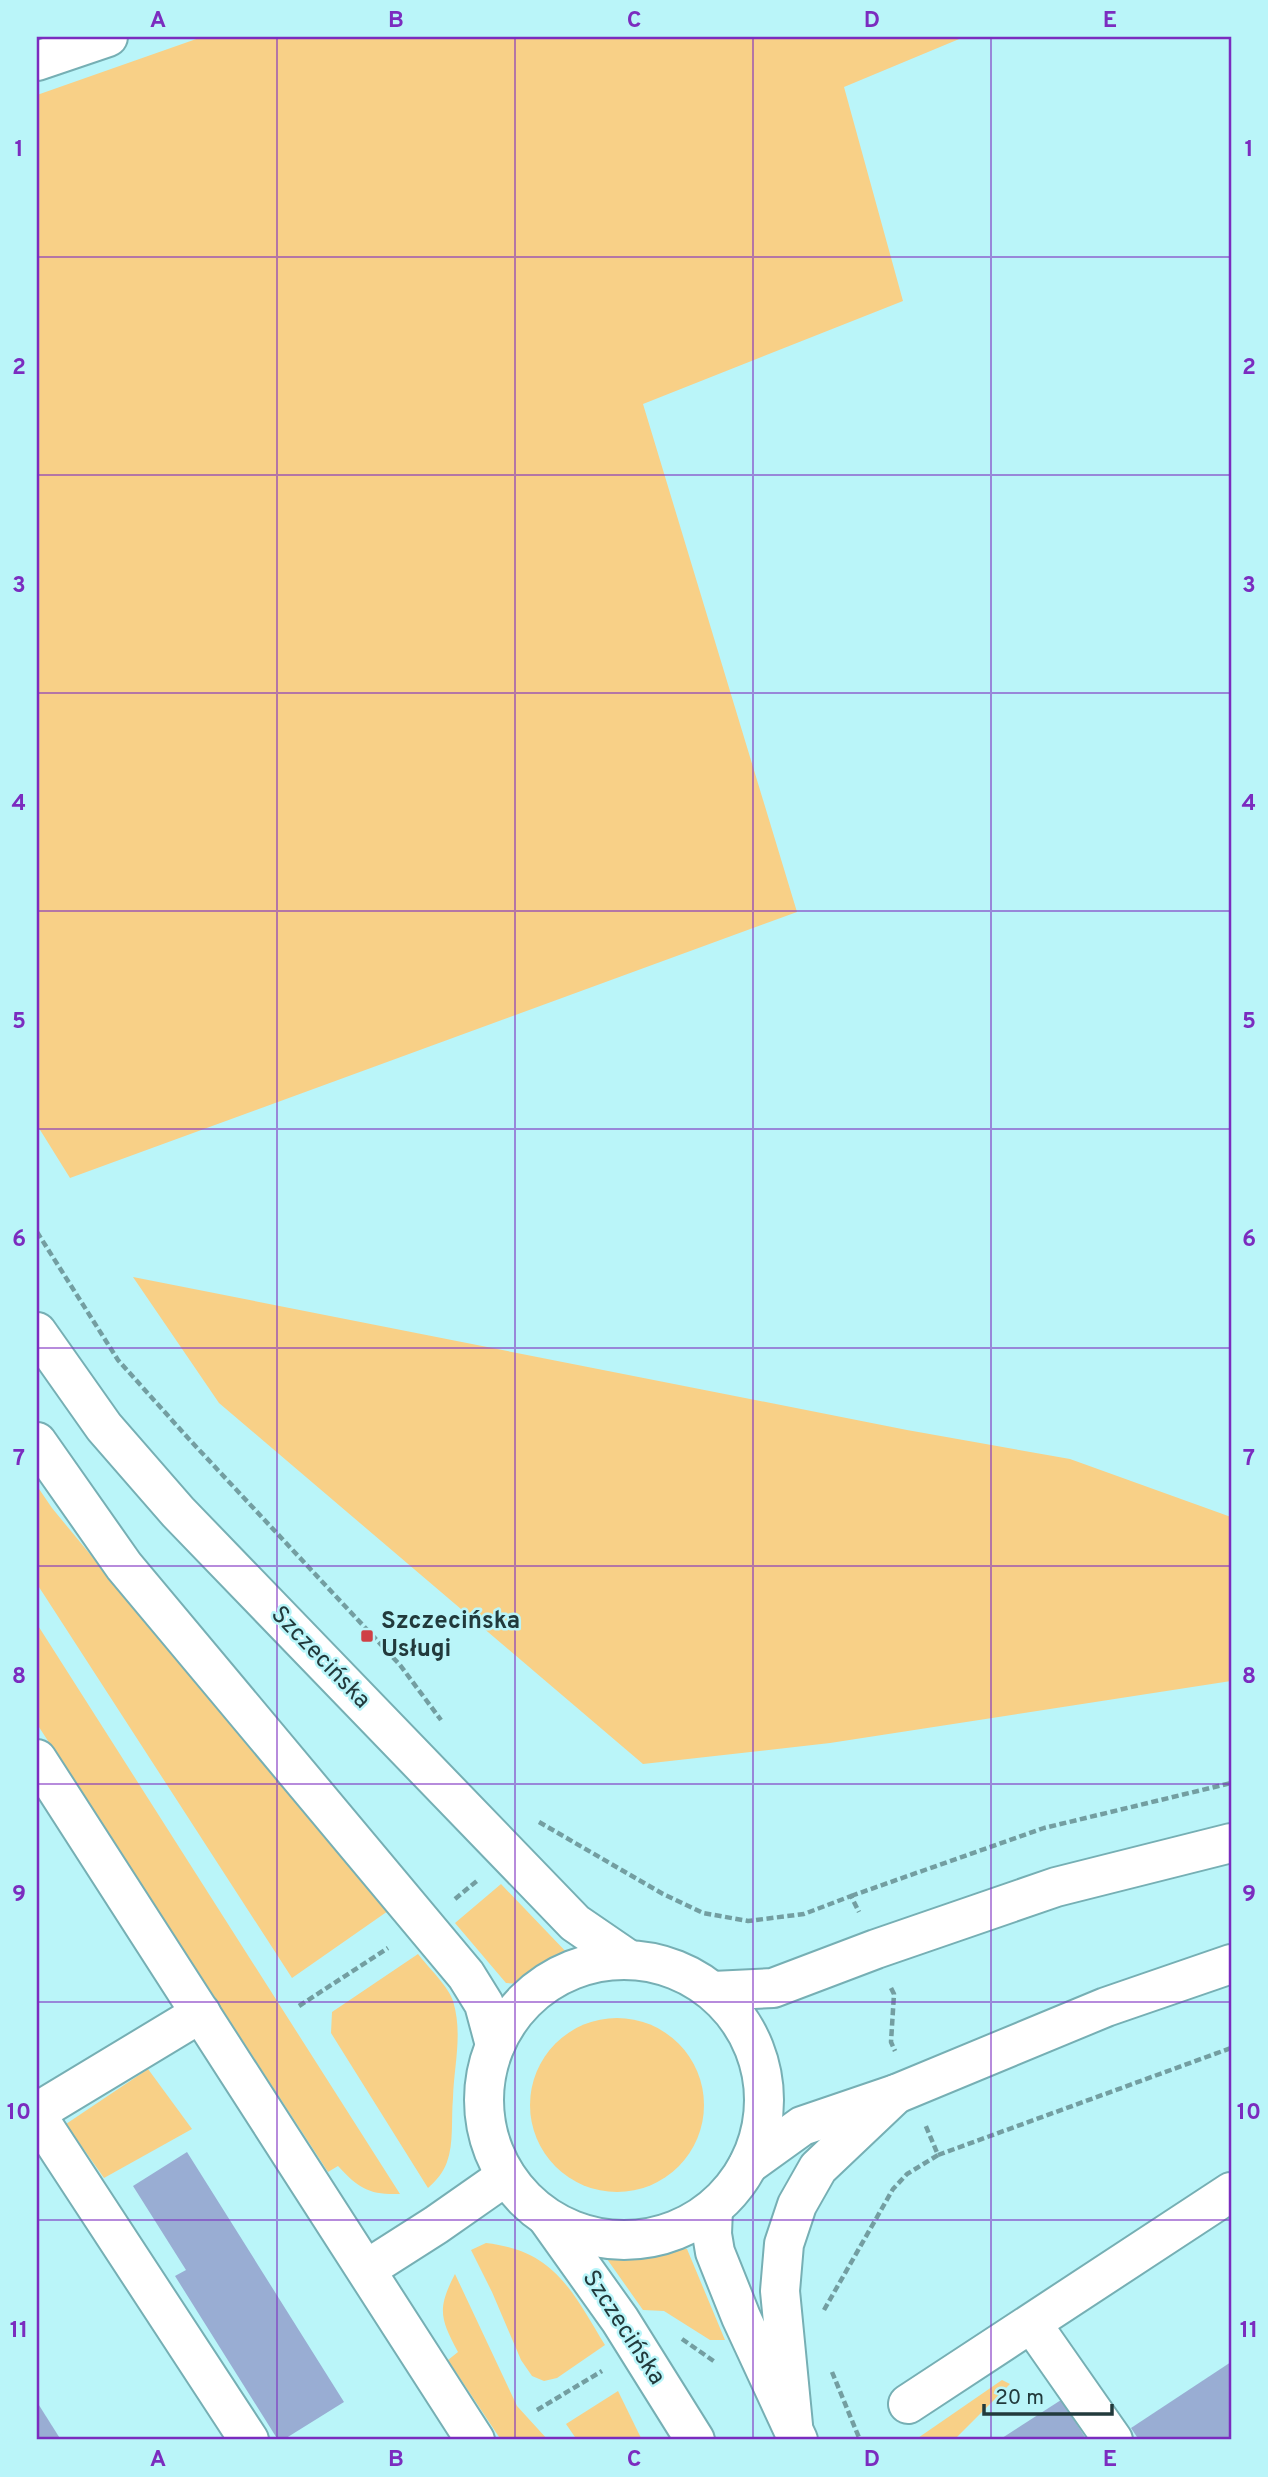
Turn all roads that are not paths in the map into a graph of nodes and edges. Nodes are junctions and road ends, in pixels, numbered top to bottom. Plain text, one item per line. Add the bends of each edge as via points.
1 (108, 37) edge
2 (51, 50) edge
3 (37, 1332) edge
4 (37, 1442) edge
5 (37, 1759) edge
6 (1231, 1843) edge
7 (629, 1959) junction
8 (1231, 1964) edge
9 (713, 1991) junction
10 (201, 2013) junction
11 (495, 2045) junction
12 (902, 2091) junction
13 (37, 2114) edge
14 (748, 2165) junction
15 (506, 2176) junction
16 (1231, 2192) edge
17 (713, 2209) junction
18 (548, 2219) junction
19 (367, 2269) junction
20 (1032, 2324) junction
21 (772, 2346) junction
22 (908, 2404) dead end
23 (796, 2435) edge
24 (249, 2440) edge
25 (475, 2440) edge
26 (695, 2440) edge
27 (1114, 2440) edge

1 - 2 main road
3 - 7 main road, Szczecińska via 104,1427 178,1512 575,1923
4 - 11 main road via 124,1566 466,1975 484,2004
5 - 10 main road
6 - 9 main road via 1056,1887 773,1988
7 - 9 main road via 683,1973
7 - 11 main road via 596,1962 563,1973 535,1991 512,2016
8 - 12 main road via 1106,2007
9 - 14 main road via 745,2029 757,2055 764,2111
10 - 13 main road
10 - 19 main road
11 - 15 main road via 483,2107 491,2149
12 - 14 main road via 802,2126
12 - 21 main road via 818,2168 797,2205 785,2244
13 - 24 main road
14 - 17 main road
15 - 18 main road
15 - 19 main road
16 - 20 main road
17 - 18 main road via 661,2236 632,2240 575,2232
17 - 21 main road via 715,2252 741,2317
18 - 26 main road, Szczecińska via 599,2289
19 - 25 main road
20 - 22 main road
20 - 27 main road
21 - 23 main road

